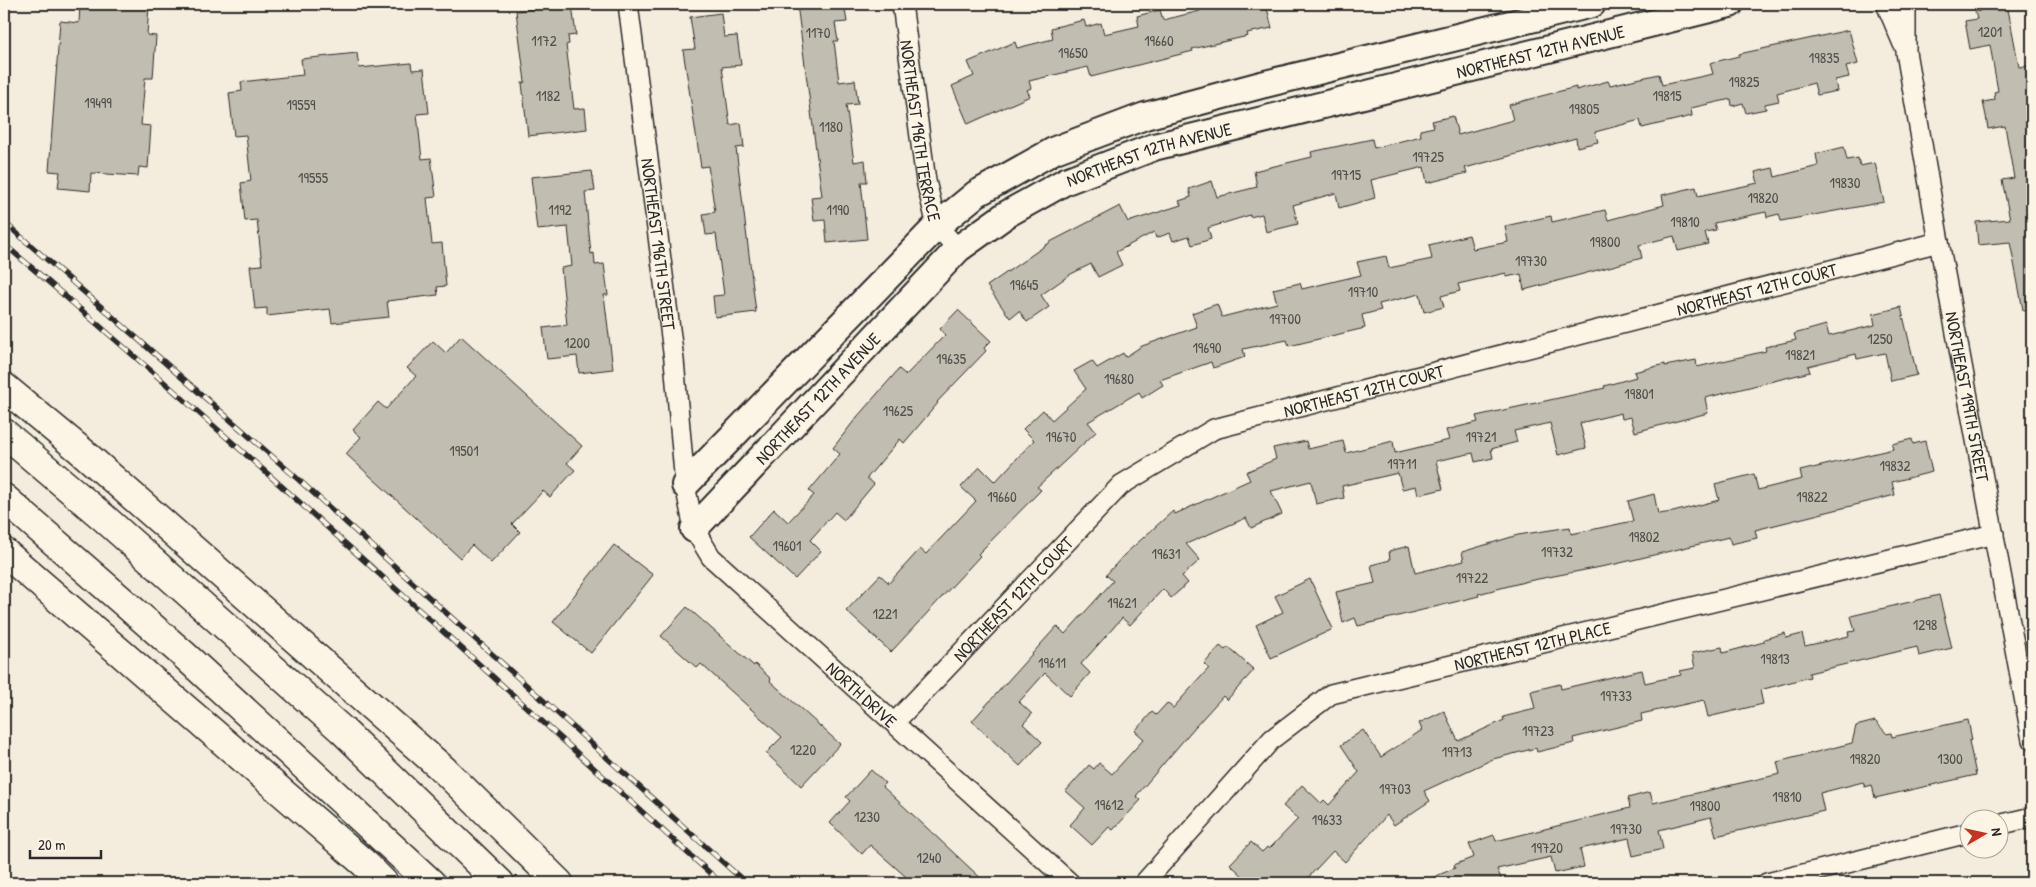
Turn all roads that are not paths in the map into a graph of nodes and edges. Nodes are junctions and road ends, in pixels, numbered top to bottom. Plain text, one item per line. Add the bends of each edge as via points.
1 (628, 4) edge
2 (902, 4) edge
3 (1592, 4) edge
4 (1730, 4) edge
5 (1886, 4) edge
6 (1906, 4) edge
7 (1906, 52) junction
8 (937, 226) junction
9 (1939, 242) junction
10 (958, 249) junction
11 (4, 387) edge
12 (4, 432) edge
13 (685, 485) junction
14 (4, 498) edge
15 (694, 529) junction
16 (1994, 534) junction
17 (4, 552) edge
18 (2025, 663) edge
19 (894, 723) junction
20 (2032, 740) edge
21 (2032, 817) edge
22 (2008, 823) edge
23 (1958, 835) edge
24 (384, 883) edge
25 (431, 883) edge
26 (500, 883) edge
27 (559, 883) edge
28 (1070, 883) edge
29 (1144, 883) edge
30 (1767, 883) edge

1 - 13 street, NORTHEAST 196TH STREET via 674,360
2 - 8 street, NORTHEAST 196TH TERRACE via 926,180
3 - 8 street, NORTHEAST 12TH AVENUE via 1145,116 1055,150 976,194
4 - 10 street, NORTHEAST 12TH AVENUE via 1154,147 1066,180 1007,214
5 - 7 street, NORTHEAST 199TH STREET
6 - 7 street, NORTHEAST 199TH STREET
7 - 9 street, NORTHEAST 199TH STREET
8 - 10 street, NORTHEAST 196TH TERRACE
8 - 13 street, NORTHEAST 12TH AVENUE
9 - 16 street, NORTHEAST 199TH STREET
9 - 19 street, NORTHEAST 12TH COURT via 1214,429 1121,485
10 - 15 street, NORTHEAST 12TH AVENUE
11 - 27 highway via 444,770
12 - 26 highway via 342,730
13 - 15 street, NORTH DRIVE
14 - 25 highway via 183,654
15 - 19 street, NORTH DRIVE via 711,556
16 - 18 street, NORTHEAST 199TH STREET
16 - 29 street, NORTHEAST 12TH PLACE via 1331,694 1272,739
17 - 24 highway
18 - 20 street, NORTHEAST 199TH STREET
19 - 28 street, NORTH DRIVE
21 - 22 street
23 - 30 street

